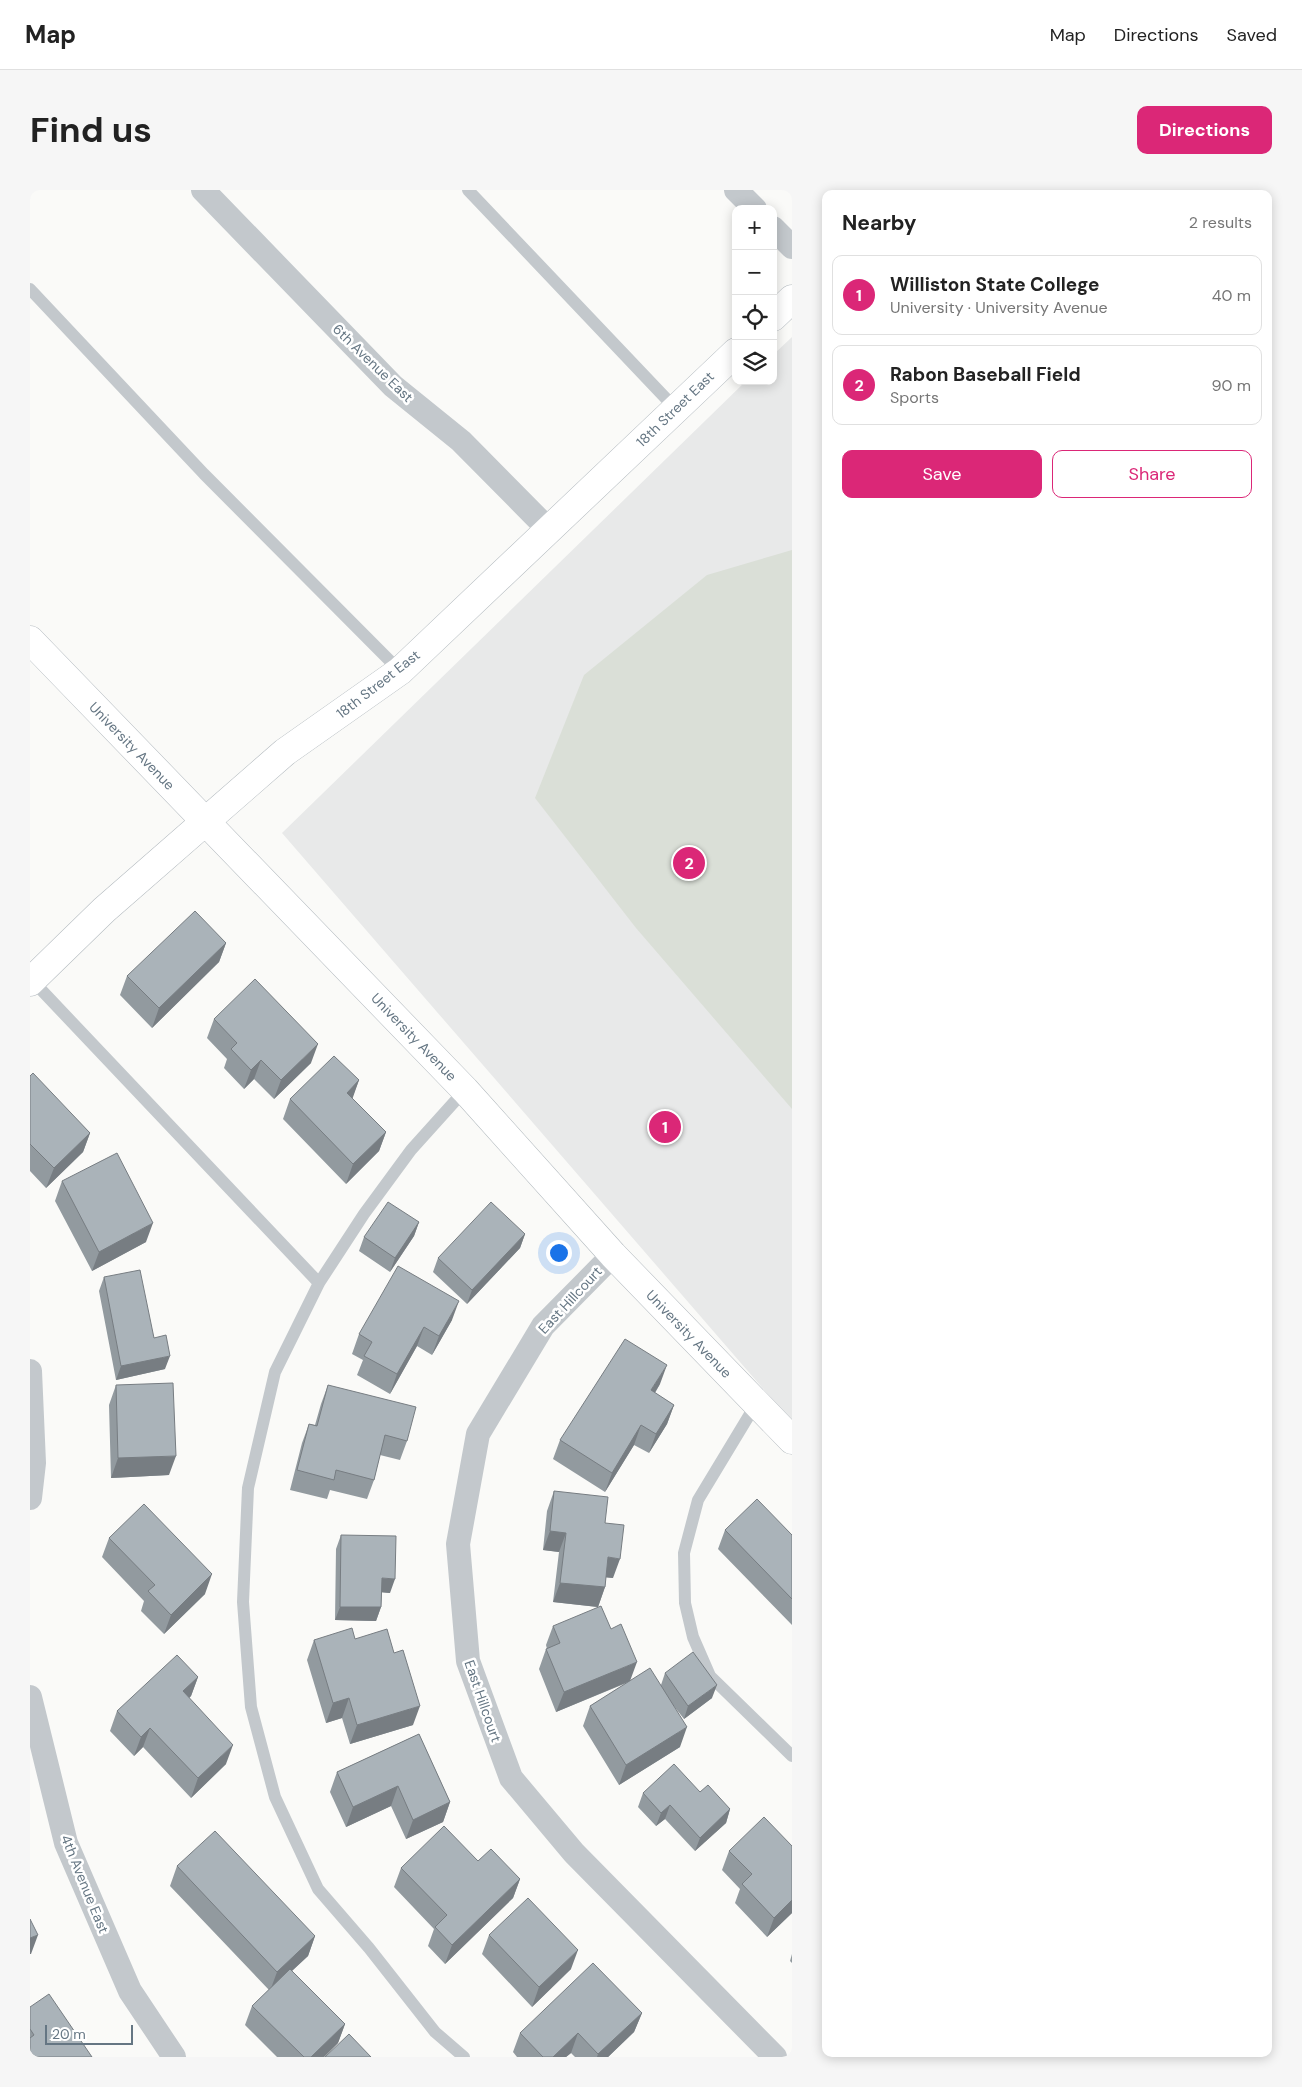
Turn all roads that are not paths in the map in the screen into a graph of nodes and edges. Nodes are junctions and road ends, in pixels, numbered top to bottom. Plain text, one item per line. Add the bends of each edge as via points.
1 (203, 190) edge
2 (468, 190) edge
3 (736, 190) edge
4 (750, 205) edge
5 (777, 232) edge
6 (792, 247) edge
7 (30, 289) edge
8 (792, 299) edge
9 (777, 313) edge
10 (732, 356) edge
11 (675, 408) junction
12 (549, 530) junction
13 (30, 640) edge
14 (400, 671) junction
15 (205, 822) junction
16 (31, 980) edge
17 (465, 1090) junction
18 (612, 1255) junction
19 (319, 1282) junction
20 (30, 1371) edge
21 (756, 1404) junction
22 (792, 1440) edge
23 (30, 1498) edge
24 (30, 1697) edge
25 (792, 1756) edge
26 (174, 2057) edge
27 (464, 2057) edge
28 (775, 2057) edge

1 - 12 street, 6th Avenue East via 393,386 461,441
2 - 11 lane
3 - 4 street
5 - 6 street
7 - 14 lane via 204,474
8 - 9 street
10 - 11 street, 18th Street East
11 - 12 street, 18th Street East
12 - 14 street, 18th Street East
13 - 15 street, University Avenue
14 - 15 street, 18th Street East via 285,752
15 - 16 street, 18th Street East via 104,910
15 - 17 street, University Avenue
16 - 19 lane
17 - 18 street, University Avenue
17 - 19 lane via 411,1150
18 - 21 street, University Avenue
18 - 28 street, East Hillcourt via 543,1326 478,1434 458,1544 468,1661 511,1778 574,1853
19 - 27 lane via 276,1372 248,1488 242,1602 251,1707 275,1797 318,1889 435,2032
20 - 23 street via 34,1462
21 - 22 street, University Avenue
21 - 25 lane via 698,1500 684,1553 685,1603 693,1637 710,1676
24 - 26 street, 4th Avenue East via 66,1844 130,1991

